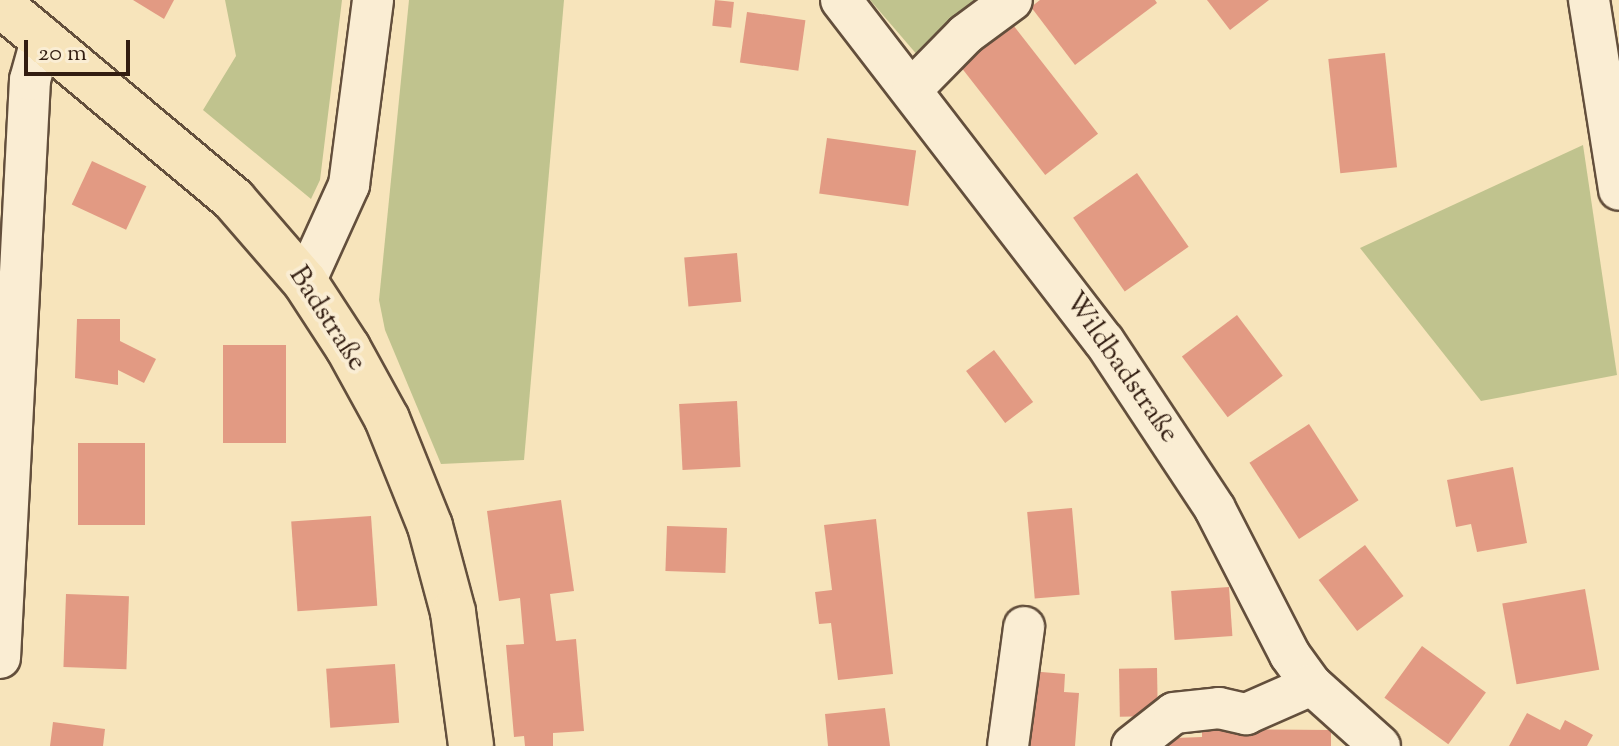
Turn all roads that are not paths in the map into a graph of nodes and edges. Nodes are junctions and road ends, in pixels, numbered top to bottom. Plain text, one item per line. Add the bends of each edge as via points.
1 (373, 0) edge
2 (841, 0) edge
3 (1012, 0) edge
4 (1589, 0) edge
5 (0, 4) edge
6 (42, 37) junction
7 (912, 89) junction
8 (1619, 190) edge
9 (305, 282) junction
10 (1024, 627) dead end
11 (0, 658) edge
12 (1312, 685) junction
13 (471, 746) edge
14 (1008, 746) edge
15 (1132, 746) edge
16 (1380, 746) edge

1 - 9 street via 349,185
2 - 7 street, Wildbadstraße
3 - 7 street via 966,34
4 - 8 street
5 - 6 main road, Badstraße
6 - 9 main road, Badstraße via 205,172 259,225
6 - 11 street via 30,80
7 - 12 street, Wildbadstraße via 1046,260 1176,446 1215,509 1290,655
9 - 13 main road, Badstraße via 369,382 425,513 453,612
10 - 14 street
12 - 15 street via 1246,714 1207,708 1174,713
12 - 16 street, Wildbadstraße

